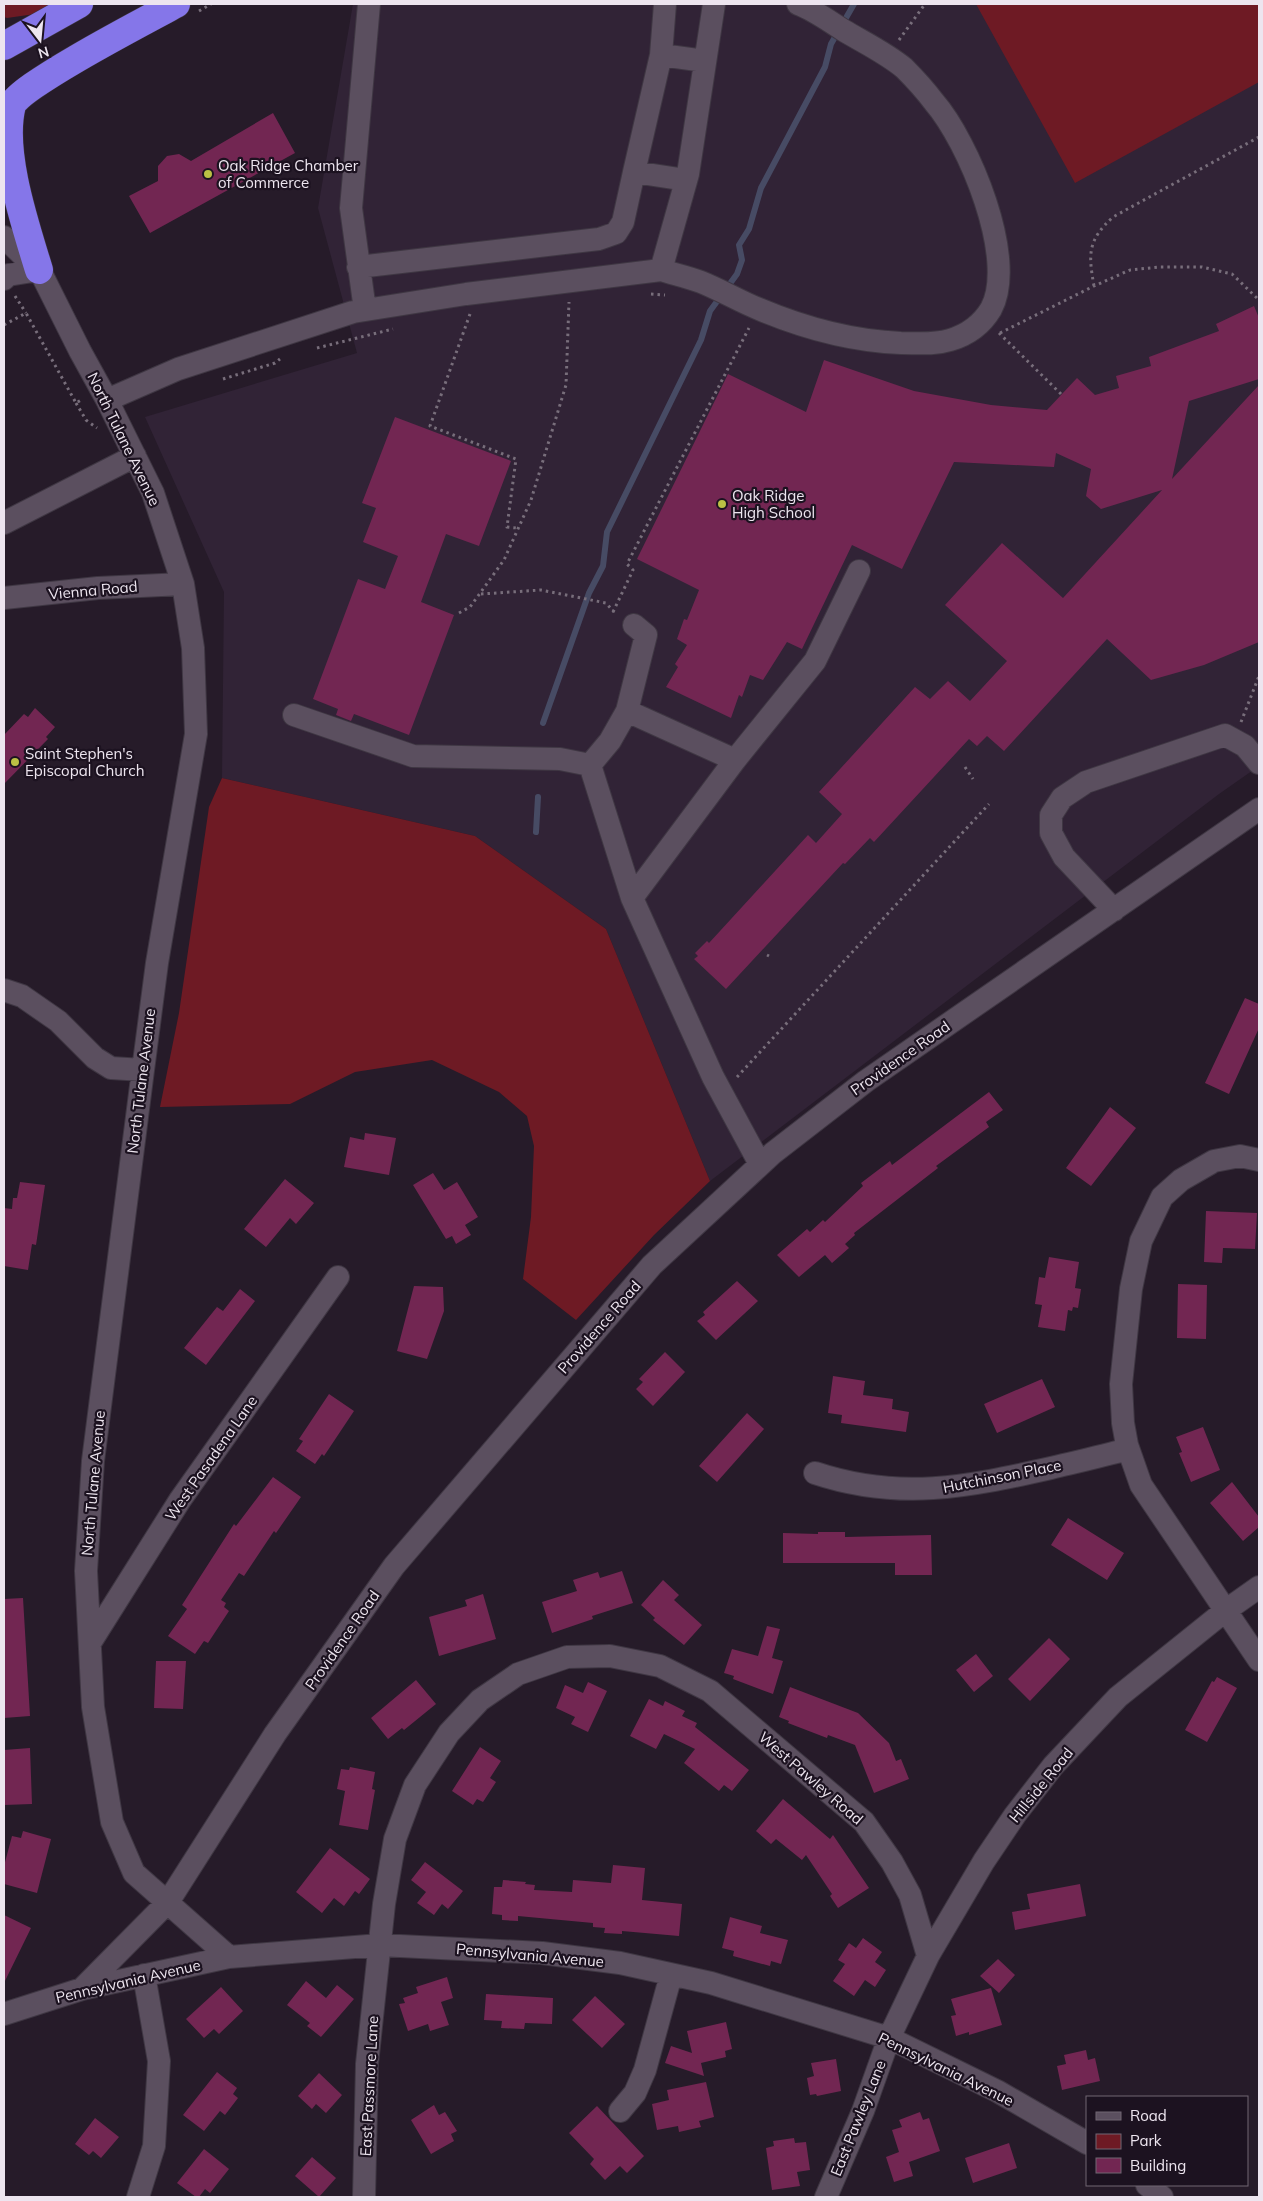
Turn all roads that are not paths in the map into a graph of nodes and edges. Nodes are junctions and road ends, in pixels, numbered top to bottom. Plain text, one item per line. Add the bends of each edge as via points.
1 (79, 4) edge
2 (144, 4) edge
3 (176, 4) edge
4 (369, 4) edge
5 (665, 4) edge
6 (714, 4) edge
7 (798, 4) edge
8 (54, 18) junction
9 (4, 24) edge
10 (4, 46) edge
11 (661, 55) junction
12 (705, 61) junction
13 (4, 83) edge
14 (634, 172) junction
15 (686, 180) junction
16 (4, 198) edge
17 (4, 237) edge
18 (358, 267) junction
19 (39, 270) junction
20 (661, 270) junction
21 (4, 279) edge
22 (365, 310) junction
23 (104, 394) junction
24 (135, 456) junction
25 (4, 523) edge
26 (859, 570) dead end
27 (183, 584) junction
28 (4, 598) edge
29 (634, 625) dead end
30 (627, 711) junction
31 (294, 715) dead end
32 (735, 760) junction
33 (1259, 763) edge
34 (590, 765) junction
35 (1259, 809) edge
36 (632, 898) junction
37 (1114, 910) junction
38 (4, 990) edge
39 (143, 1070) junction
40 (1259, 1160) edge
41 (760, 1164) junction
42 (338, 1277) dead end
43 (1128, 1449) junction
44 (815, 1473) dead end
45 (1259, 1587) edge
46 (1225, 1611) junction
47 (90, 1643) junction
48 (1259, 1660) edge
49 (168, 1902) junction
50 (380, 1945) junction
51 (928, 1956) junction
52 (230, 1957) junction
53 (144, 1975) junction
54 (671, 1975) junction
55 (82, 1990) junction
56 (4, 2014) edge
57 (889, 2038) junction
58 (620, 2111) dead end
59 (1086, 2142) edge
60 (138, 2197) edge
61 (364, 2197) edge
62 (826, 2197) edge

1 - 8 highway
2 - 13 highway
3 - 19 highway via 57,70 25,90 12,103 6,126 8,165
4 - 18 street via 351,208
5 - 11 street
6 - 12 street
7 - 20 street via 903,68 936,103 959,139 980,185 993,227 998,286 991,327 970,331 950,340 924,344 823,332 749,305 701,282
8 - 9 highway via 17,27
8 - 10 highway
11 - 12 street
11 - 14 street
12 - 15 street
14 - 15 street
14 - 18 street via 623,222 616,232 598,239
15 - 20 street
16 - 19 street, North Tulane Avenue
17 - 19 street
18 - 22 street
19 - 21 street via 8,275
19 - 23 street, North Tulane Avenue
20 - 22 street
22 - 23 street
23 - 24 street, North Tulane Avenue
24 - 25 street
24 - 27 street, North Tulane Avenue via 153,493
26 - 32 street via 816,661
27 - 28 street, Vienna Road via 98,588
27 - 39 street, North Tulane Avenue via 193,648 196,734 157,963
29 - 30 street via 646,635
30 - 32 street
30 - 34 street via 610,741
31 - 34 street via 413,756 560,759
32 - 36 street
33 - 37 street via 1245,746 1225,735 1086,782 1062,798 1051,815 1051,833 1064,857
34 - 36 street
35 - 37 street, Providence Road
36 - 41 street via 713,1077
37 - 41 street, Providence Road via 866,1081
38 - 39 street via 22,996 58,1021 95,1058 111,1068
39 - 47 street, North Tulane Avenue via 93,1461 86,1571
40 - 43 street via 1240,1156 1214,1161 1181,1180 1162,1197 1141,1241 1125,1332 1121,1384
41 - 49 street, Providence Road via 652,1265 394,1566 275,1734
42 - 47 street, West Pasadena Lane via 180,1500
43 - 44 street, Hutchinson Place via 996,1481 924,1490 840,1482
43 - 46 street via 1141,1485
45 - 46 street, Hillside Road
46 - 48 street
46 - 51 street, Hillside Road via 1118,1697 1053,1766 984,1861
47 - 49 street, North Tulane Avenue via 93,1707 112,1822 134,1873
49 - 52 street, North Tulane Avenue
49 - 55 street, Providence Road
50 - 51 street, West Pawley Road via 395,1839 415,1785 449,1733 480,1700 518,1674 568,1657 610,1656 660,1666 710,1691 864,1822 910,1895
50 - 52 street, Pennsylvania Avenue
50 - 54 street, Pennsylvania Avenue via 541,1953 620,1963
50 - 61 street, East Passmore Lane via 367,2064
51 - 57 street, Hillside Road
52 - 53 street, Pennsylvania Avenue
53 - 55 street, Pennsylvania Avenue
53 - 60 street via 160,2061 154,2146
54 - 57 street, Pennsylvania Avenue via 711,1983
54 - 58 street via 645,2070 635,2093
55 - 56 street, Pennsylvania Avenue
57 - 59 street, Pennsylvania Avenue via 997,2091
57 - 62 street, East Pawley Lane via 863,2111

